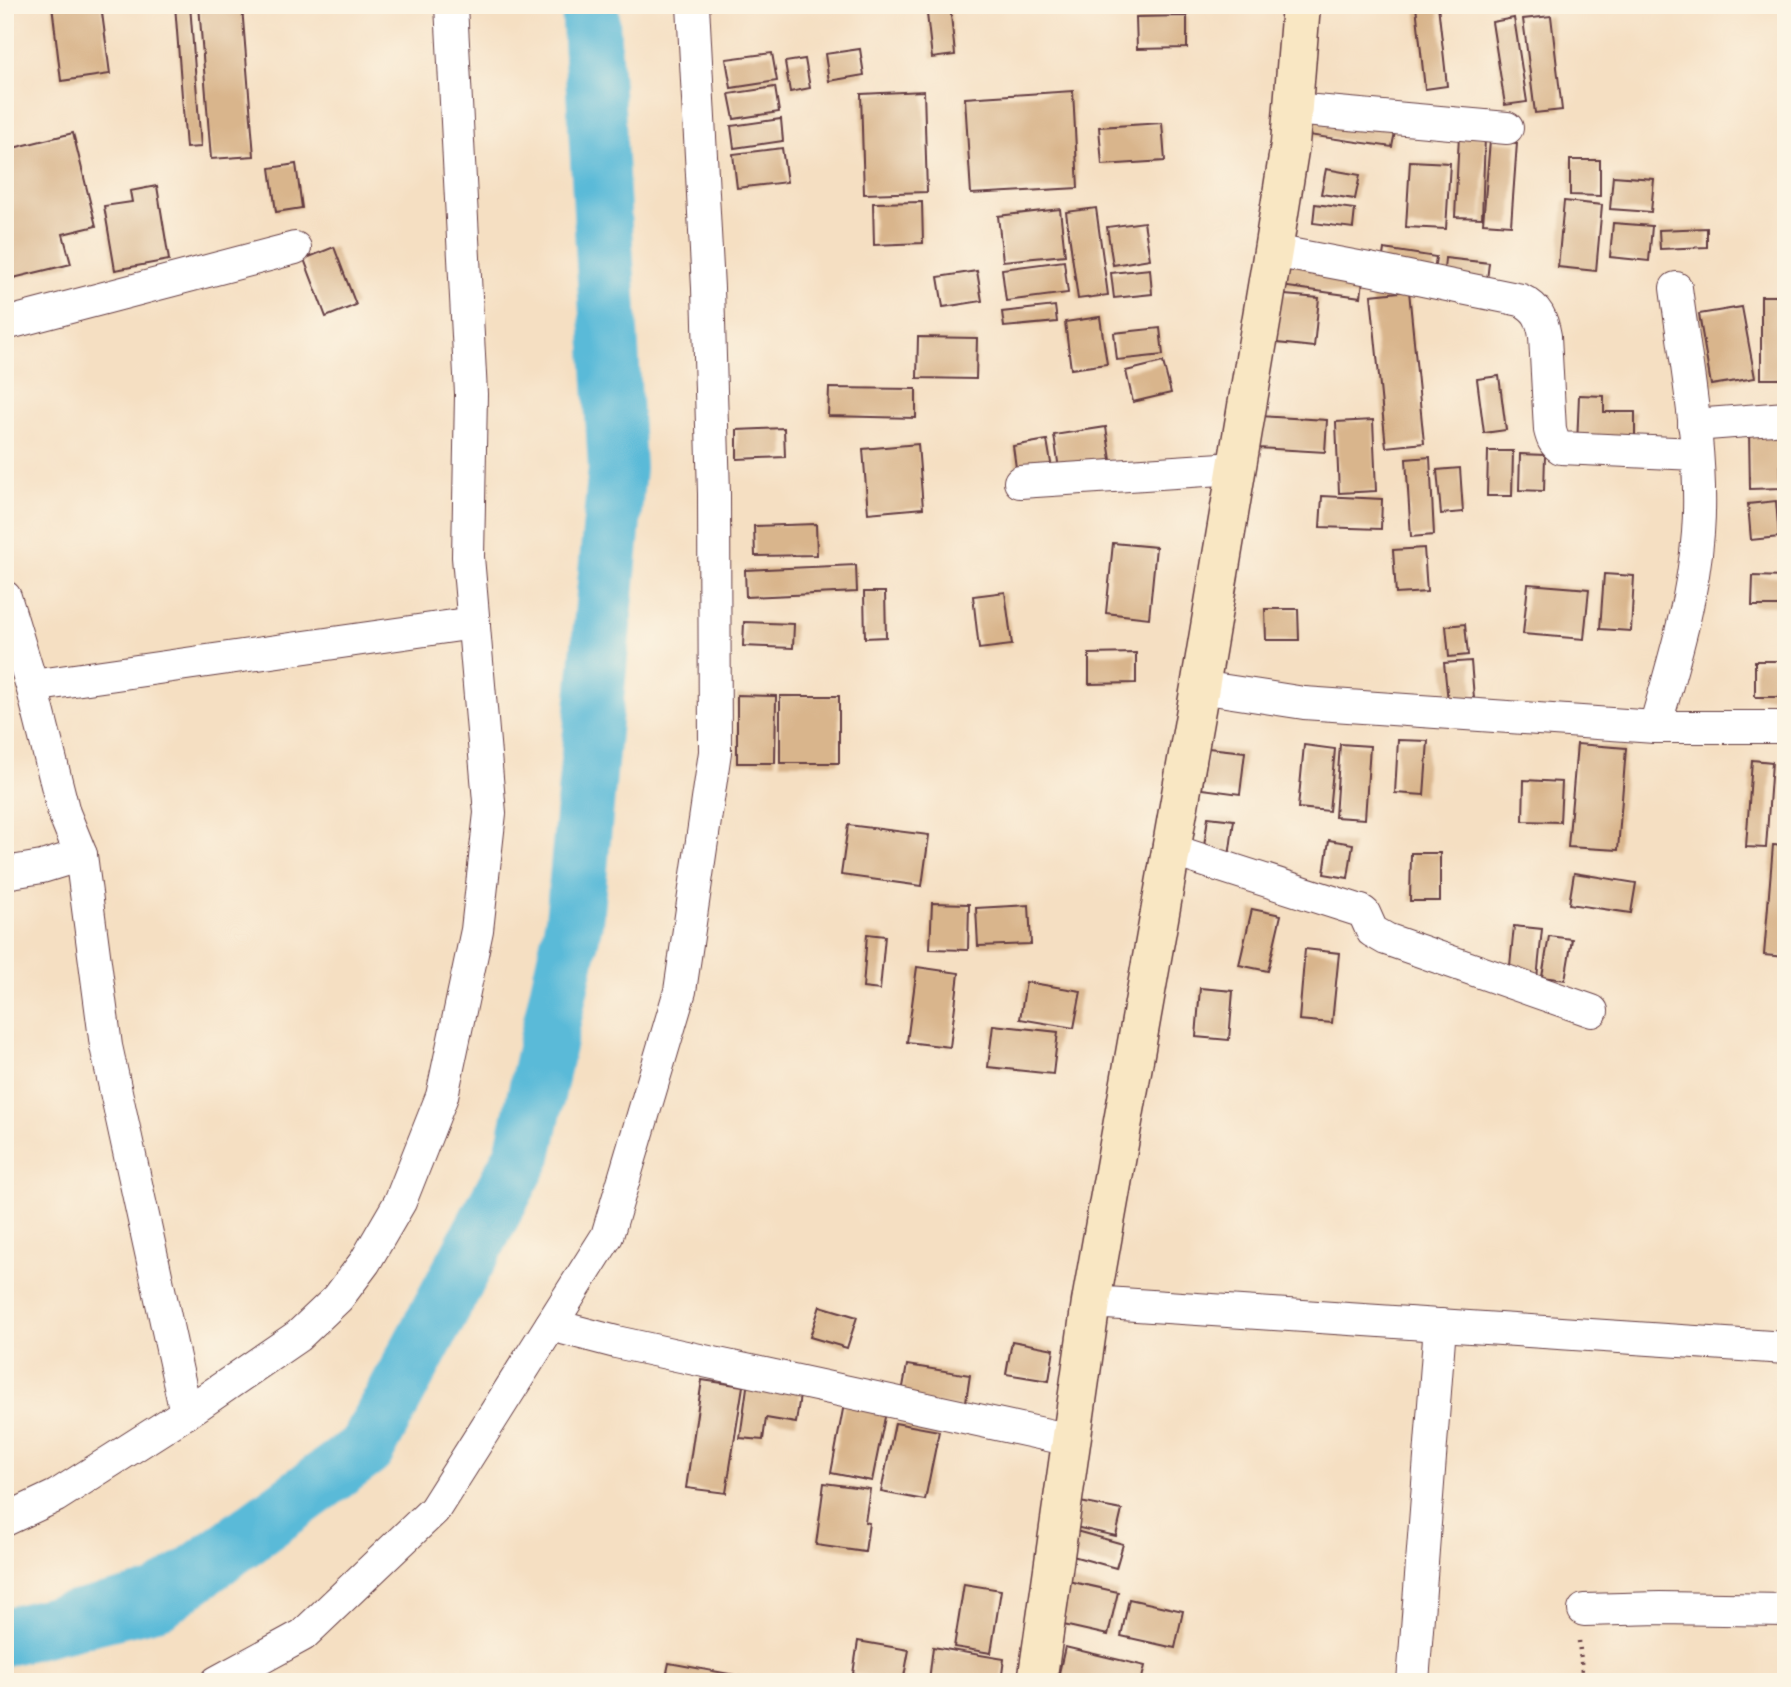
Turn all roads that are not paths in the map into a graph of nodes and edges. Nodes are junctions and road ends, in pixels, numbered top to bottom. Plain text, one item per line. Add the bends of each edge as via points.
1 (452, 5) edge
2 (693, 5) edge
3 (1301, 5) edge
4 (1293, 109) junction
5 (1507, 128) dead end
6 (295, 248) dead end
7 (1273, 251) junction
8 (1676, 288) dead end
9 (5, 324) edge
10 (1786, 418) edge
11 (1695, 440) junction
12 (1237, 468) junction
13 (1020, 482) dead end
14 (5, 597) edge
15 (474, 623) junction
16 (32, 686) junction
17 (1200, 687) junction
18 (1655, 727) junction
19 (1786, 727) edge
20 (1171, 850) junction
21 (81, 855) junction
22 (5, 873) edge
23 (1592, 1012) dead end
24 (1091, 1302) junction
25 (551, 1325) junction
26 (1440, 1325) junction
27 (1786, 1348) edge
28 (186, 1413) junction
29 (1071, 1440) junction
30 (5, 1520) edge
31 (1584, 1610) road end
32 (1786, 1610) edge
33 (217, 1682) edge
34 (1037, 1682) edge
35 (1413, 1682) edge

1 - 15 street via 471,394 468,557
2 - 25 street via 708,288 715,752 680,991 607,1236
3 - 4 street
4 - 5 street
4 - 7 street
6 - 9 street
7 - 11 street via 1528,304 1542,322 1550,430 1561,448
7 - 12 street
8 - 11 street
10 - 11 street
11 - 18 street via 1699,482 1693,574
12 - 13 street
12 - 17 street
14 - 16 street
15 - 16 street
15 - 28 street via 490,813 477,930 442,1096 400,1202 338,1298 298,1336
16 - 21 street via 64,813
17 - 18 street via 1304,703
17 - 20 street
18 - 19 street
20 - 23 street via 1361,911 1372,931 1386,939
20 - 24 street
21 - 22 street
21 - 28 street via 107,1046
24 - 26 street
24 - 29 street
25 - 29 street
25 - 33 street via 434,1510 303,1635
26 - 27 street
26 - 35 street
28 - 30 street via 56,1496
29 - 34 street
31 - 32 street

